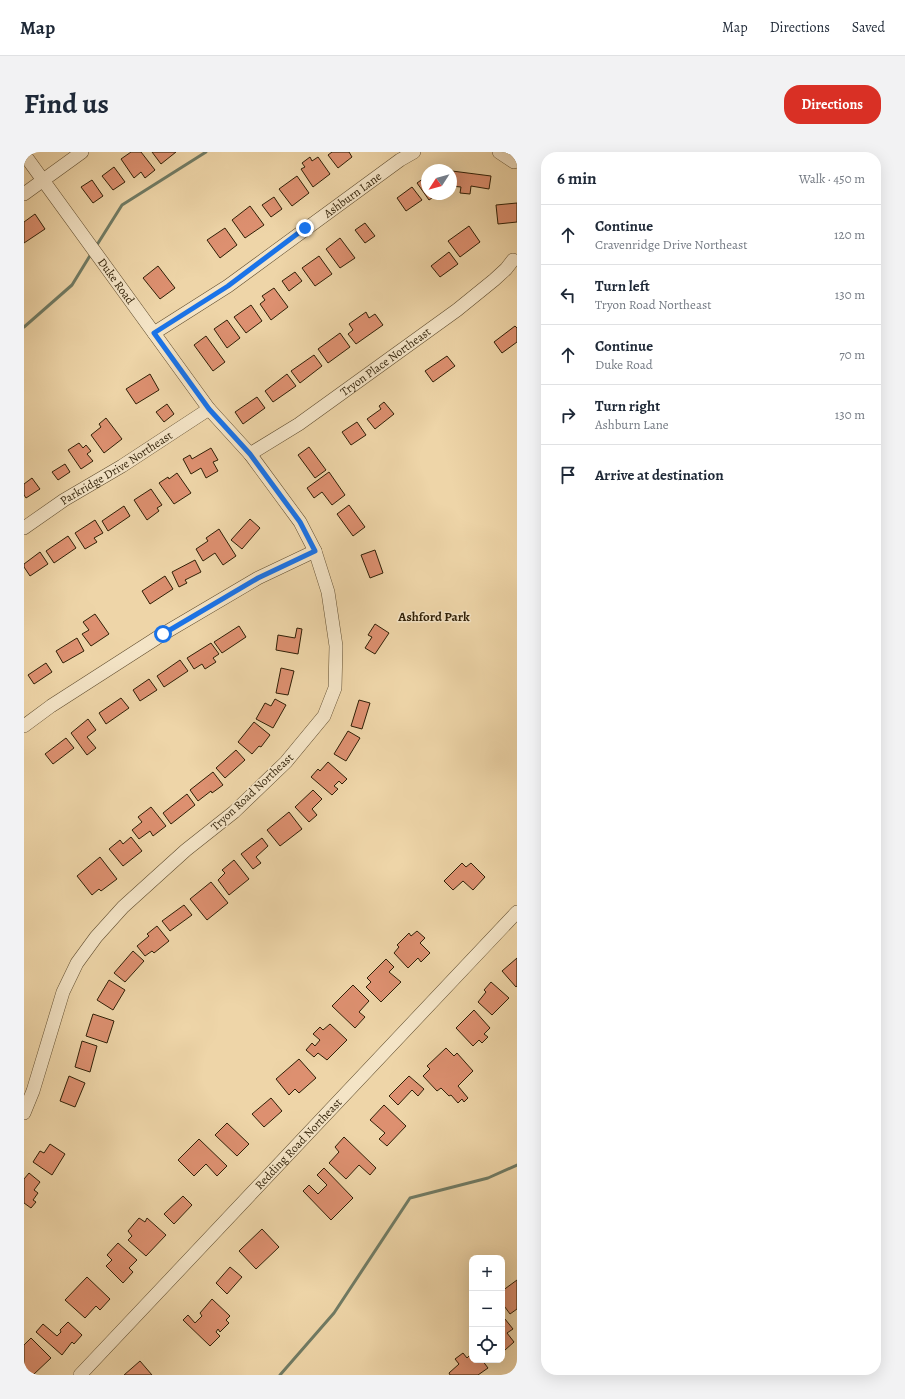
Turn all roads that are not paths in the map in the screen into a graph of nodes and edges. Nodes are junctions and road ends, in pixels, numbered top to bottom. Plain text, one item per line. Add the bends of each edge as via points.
1 (82, 152) edge
2 (414, 152) edge
3 (498, 152) edge
4 (24, 154) edge
5 (514, 162) dead end
6 (44, 180) junction
7 (24, 194) edge
8 (513, 260) dead end
9 (154, 333) junction
10 (209, 409) junction
11 (250, 454) junction
12 (24, 528) edge
13 (315, 551) junction
14 (24, 726) edge
15 (517, 912) edge
16 (29, 1089) edge
17 (24, 1113) edge
18 (80, 1375) edge

1 - 6 street
2 - 9 street, Ashburn Lane via 228,286
3 - 5 street
4 - 6 street, Duke Road
6 - 7 street
6 - 9 street, Duke Road
8 - 11 street, Tryon Place Northeast via 494,280 457,310 299,424
9 - 10 street, Duke Road
10 - 11 street, Tryon Road Northeast
10 - 12 street, Parkridge Drive Northeast
11 - 13 street, Tryon Road Northeast via 300,522
13 - 14 street via 258,578 163,634
13 - 16 street, Tryon Road Northeast via 328,592 336,646 335,688 324,716 286,762 234,812 157,876 96,937 77,963 63,992
15 - 18 street, Redding Road Northeast
16 - 17 street, Tryon Road Northeast

